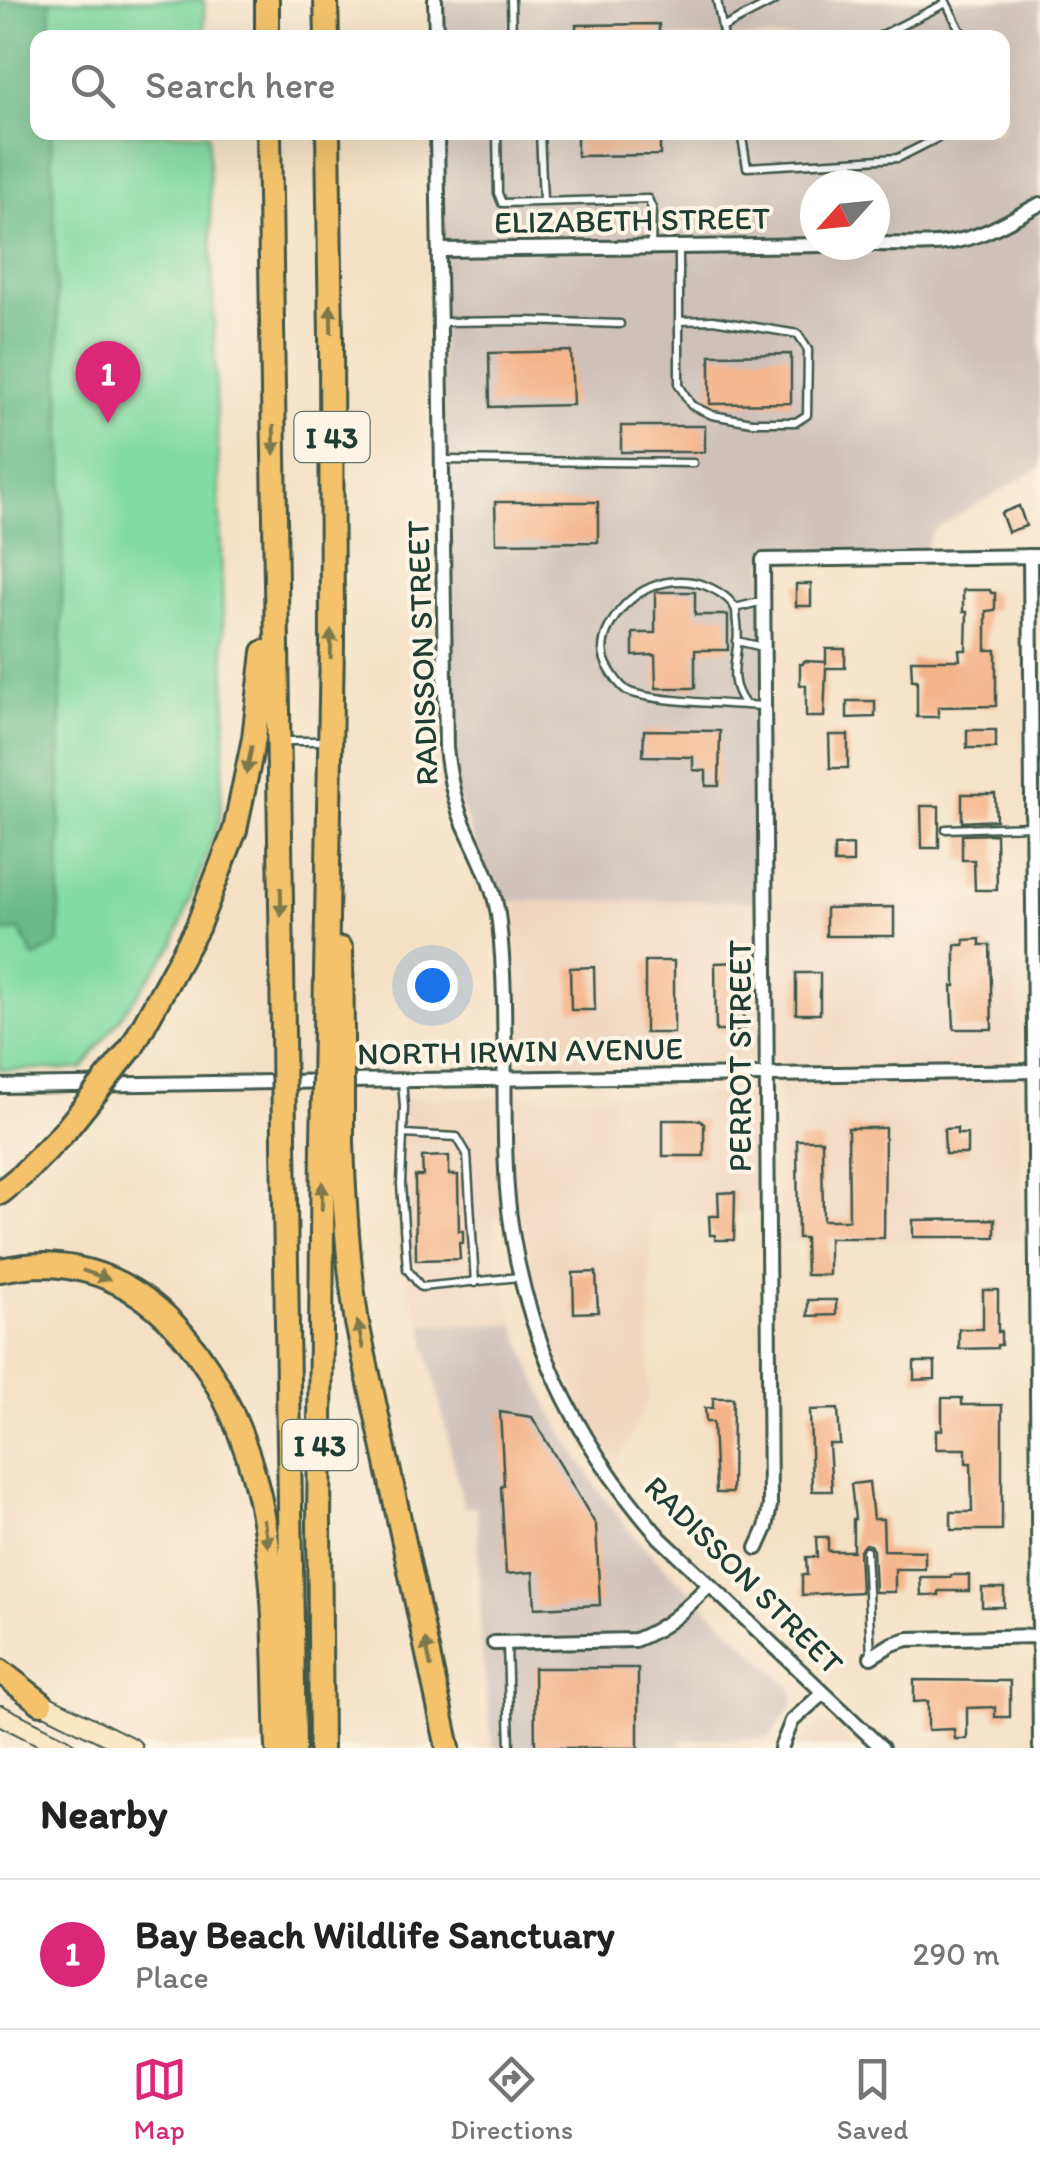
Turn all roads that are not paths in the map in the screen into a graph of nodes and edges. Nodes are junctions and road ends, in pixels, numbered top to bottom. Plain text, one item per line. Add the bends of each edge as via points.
1 (267, 0) edge
2 (326, 0) edge
3 (435, 0) edge
4 (511, 0) edge
5 (717, 0) edge
6 (776, 0) edge
7 (946, 1) edge
8 (722, 28) joint
9 (267, 30) edge
10 (327, 30) edge
11 (436, 30) edge
12 (512, 30) edge
13 (891, 30) edge
14 (960, 30) edge
15 (269, 140) edge
16 (328, 140) edge
17 (437, 140) edge
18 (498, 140) edge
19 (540, 140) edge
20 (742, 140) edge
21 (933, 140) edge
22 (543, 201) junction
23 (1040, 204) edge
24 (890, 244) edge
25 (800, 245) edge
26 (651, 247) junction
27 (678, 247) junction
28 (439, 250) junction
29 (680, 321) junction
30 (440, 322) junction
31 (620, 324) dead end
32 (442, 460) junction
33 (693, 464) dead end
34 (1035, 556) edge
35 (276, 559) junction
36 (764, 601) junction
37 (735, 608) junction
38 (737, 642) junction
39 (764, 648) junction
40 (744, 704) junction
41 (764, 706) junction
42 (279, 741) junction
43 (330, 741) junction
44 (1033, 826) junction
45 (946, 829) dead end
46 (1037, 1071) edge
47 (768, 1075) junction
48 (506, 1079) junction
49 (402, 1080) junction
50 (0, 1086) edge
51 (402, 1134) junction
52 (333, 1142) junction
53 (0, 1193) edge
54 (0, 1270) edge
55 (520, 1277) junction
56 (475, 1283) junction
57 (757, 1548) dead end
58 (866, 1551) dead end
59 (708, 1585) junction
60 (1040, 1636) edge
61 (501, 1643) joint
62 (872, 1658) joint
63 (0, 1671) edge
64 (0, 1683) edge
65 (823, 1693) junction
66 (42, 1703) junction
67 (0, 1715) edge
68 (64, 1748) edge
69 (132, 1748) edge
70 (278, 1748) edge
71 (294, 1748) edge
72 (321, 1748) edge
73 (448, 1748) edge
74 (510, 1748) edge
75 (782, 1748) edge
76 (882, 1748) edge
77 (1040, 1748) edge

1 - 9 highway
2 - 10 highway
3 - 11 street
4 - 12 lane
5 - 8 lane
6 - 8 lane
7 - 13 lane
7 - 14 lane
15 -> 35 highway, I 43
43 -> 16 highway, I 43
17 - 28 street, RADISSON STREET
18 - 22 lane via 502,203
19 - 22 lane
20 - 21 lane via 746,168 898,158
22 - 26 lane via 648,199
23 - 24 street via 963,240
25 - 27 street, ELIZABETH STREET
26 - 27 street, ELIZABETH STREET
26 - 28 street, ELIZABETH STREET
27 - 29 lane
28 - 30 street, RADISSON STREET
29 - 29 lane via 679,384 691,405 752,422 796,422 807,415 808,350 798,334
30 - 31 lane
30 - 32 street, RADISSON STREET
32 - 33 lane
32 - 48 street, RADISSON STREET via 448,760 463,821 496,901
34 - 36 street, PERROT STREET via 763,560
34 - 44 street
35 - 42 highway, I 43
35 -> 53 highway, bridge via 260,702 235,830 198,928 132,1047 65,1131
36 - 37 lane
36 - 39 street, PERROT STREET
37 - 38 lane
37 - 40 lane via 698,583 647,588 613,620 603,649 612,675 627,690
38 - 39 lane
38 - 40 lane via 734,688
39 - 41 street, PERROT STREET
40 - 41 lane
41 - 47 street, PERROT STREET
42 - 43 lane
42 -> 71 highway, I 43, bridge
43 - 52 highway, I 43, bridge
44 - 45 lane
44 - 46 street
46 - 47 street, NORTH IRWIN AVENUE
46 - 60 street
47 - 48 street, NORTH IRWIN AVENUE
47 - 57 street, PERROT STREET via 770,1505
48 - 49 street, NORTH IRWIN AVENUE
48 - 55 street, RADISSON STREET via 507,1186
49 - 50 street, NORTH IRWIN AVENUE
49 - 51 lane
51 - 56 lane via 456,1137 468,1154
51 - 56 lane via 407,1269 421,1287
72 -> 52 highway, I 43 via 319,1520
73 -> 52 highway via 357,1323
54 -> 70 highway via 47,1265 119,1285 172,1321 221,1390 240,1428 264,1518
55 - 56 lane
55 - 59 street, RADISSON STREET via 545,1357 584,1436 634,1508
58 - 62 lane
59 - 61 street via 675,1619 635,1640
59 - 65 street, RADISSON STREET
60 - 62 street via 908,1639
60 - 77 street
61 - 74 lane
63 - 66 highway
64 - 66 main road
65 - 75 street via 792,1721
65 - 76 street, RADISSON STREET
66 - 69 main road
67 - 68 main road

